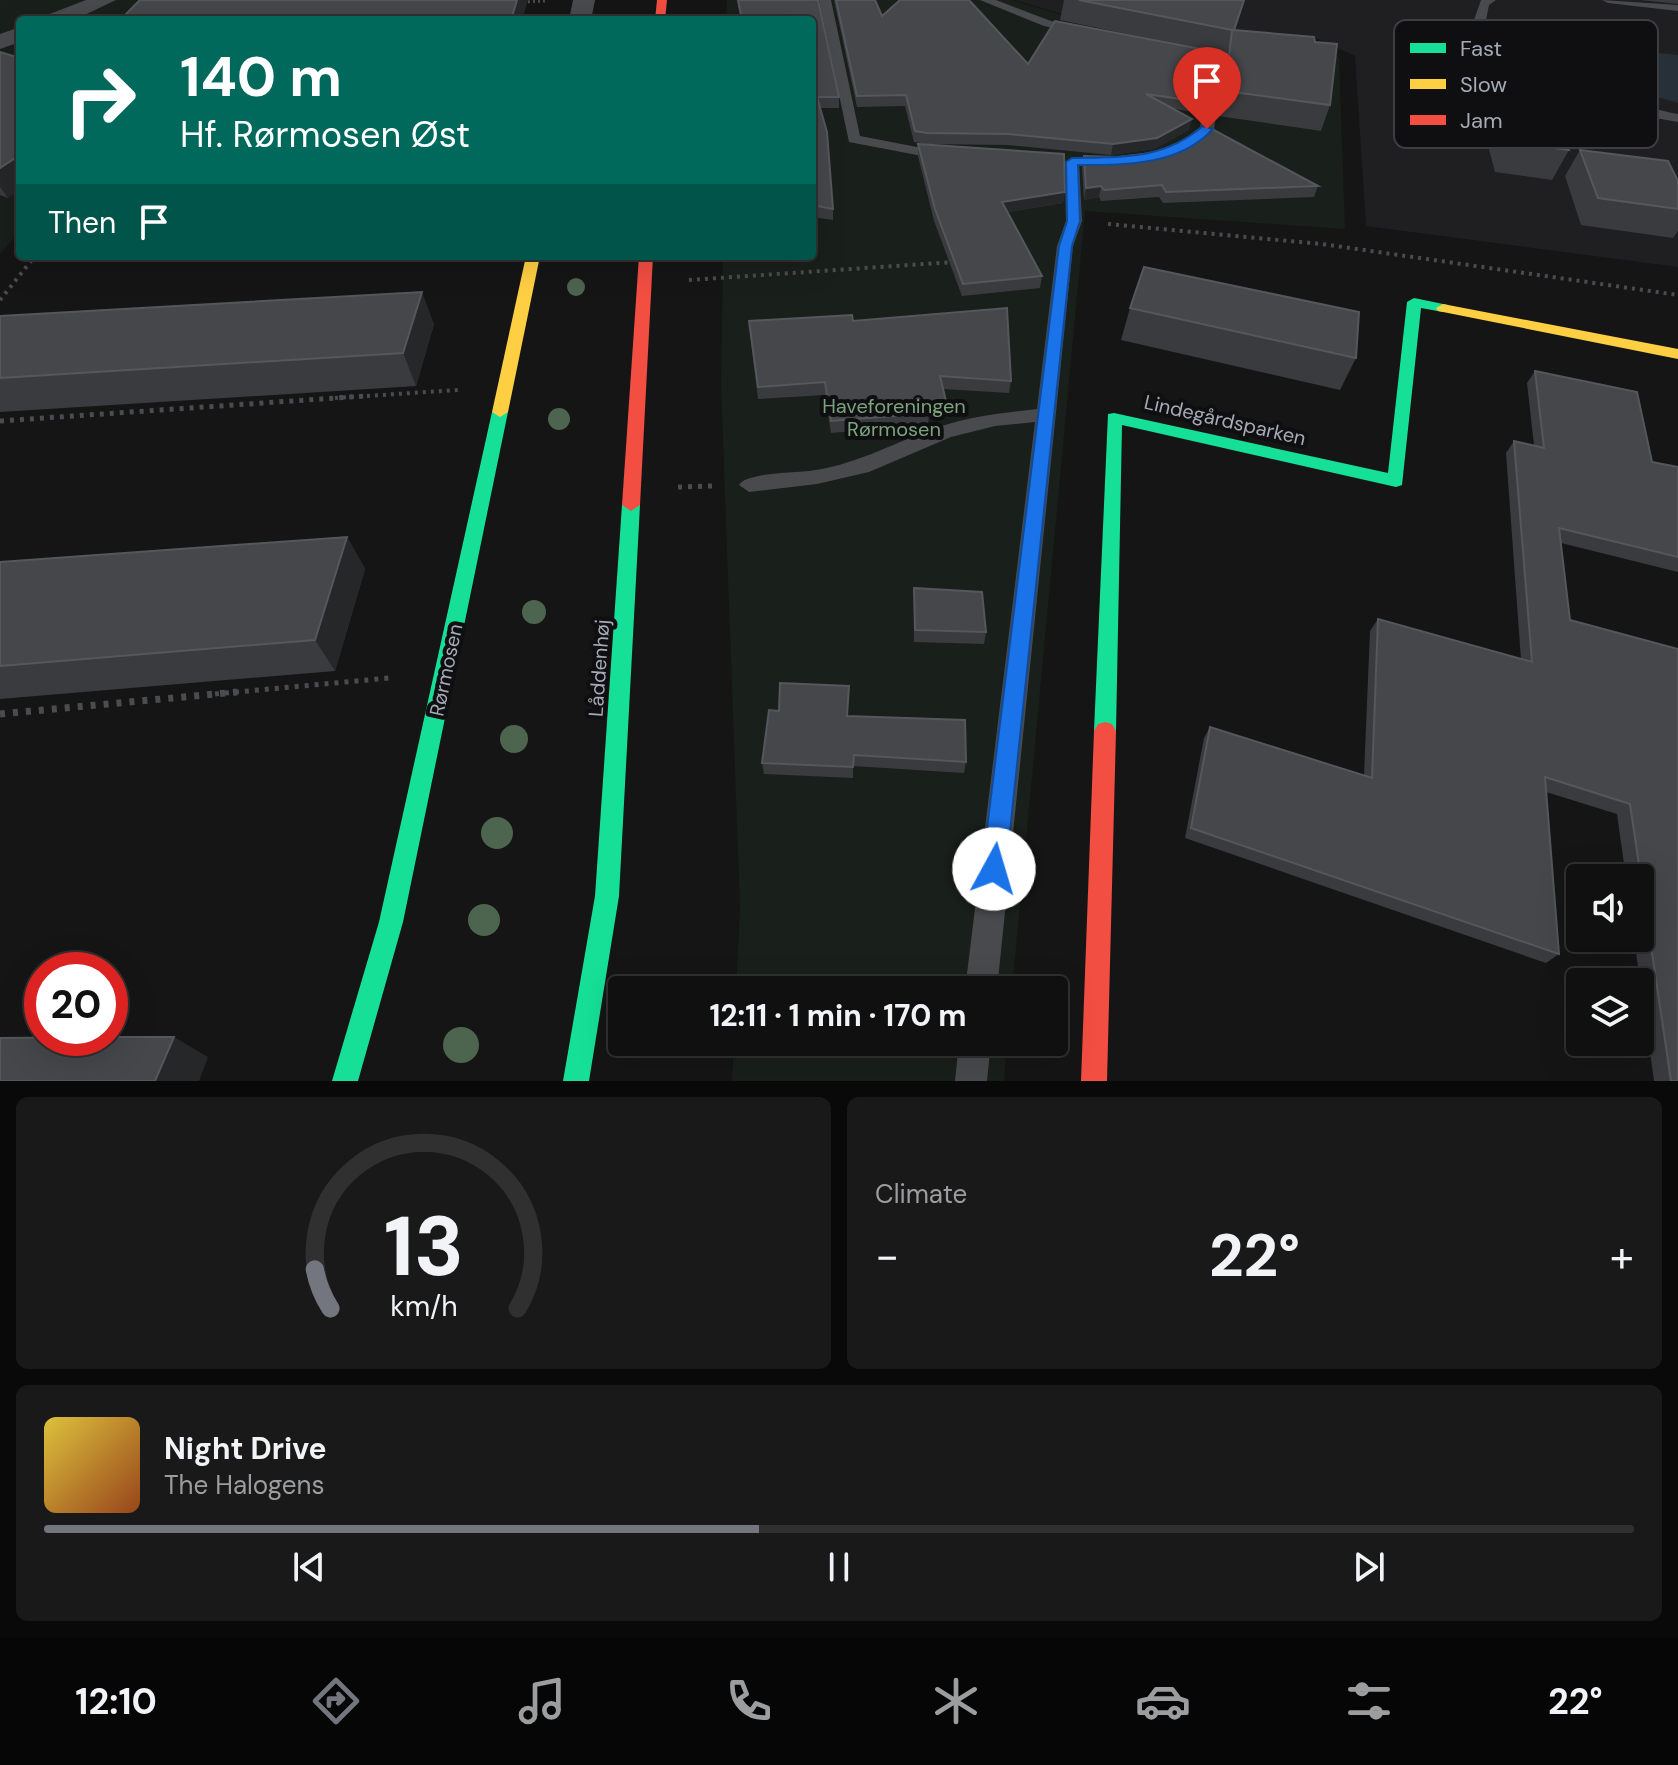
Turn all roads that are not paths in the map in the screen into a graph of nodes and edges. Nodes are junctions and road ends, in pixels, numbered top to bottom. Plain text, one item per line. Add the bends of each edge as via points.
1 (105, 0) edge
2 (825, 0) edge
3 (986, 0) edge
4 (1490, 0) edge
5 (1608, 0) edge
6 (1678, 8) edge
7 (65, 16) edge
8 (1480, 20) edge
9 (1095, 33) edge
10 (1173, 48) edge
11 (1658, 115) edge
12 (1678, 118) edge
13 (963, 151) edge
14 (1172, 151) edge
15 (1072, 161) dead end
16 (532, 260) edge
17 (646, 260) edge
18 (1678, 354) edge
19 (1043, 415) junction
20 (749, 485) road end
21 (983, 976) edge
22 (974, 1056) edge
23 (345, 1081) edge
24 (576, 1081) edge
25 (971, 1081) edge
26 (1094, 1081) edge

1 - 7 street
2 - 13 lane via 854,139 917,151
3 - 9 lane via 1048,24
4 - 8 lane via 1484,3
5 - 6 lane
10 - 14 lane via 1219,57 1207,129
11 - 12 lane
15 - 19 lane via 1074,221 1065,246
16 - 23 street, Rørmosen via 391,922
17 - 24 street, Låddenhøj via 607,896
18 - 26 street, Lindegårdsparken via 1414,302 1396,481 1114,418
19 - 20 lane via 945,432 869,465
19 - 21 lane
22 - 25 lane

